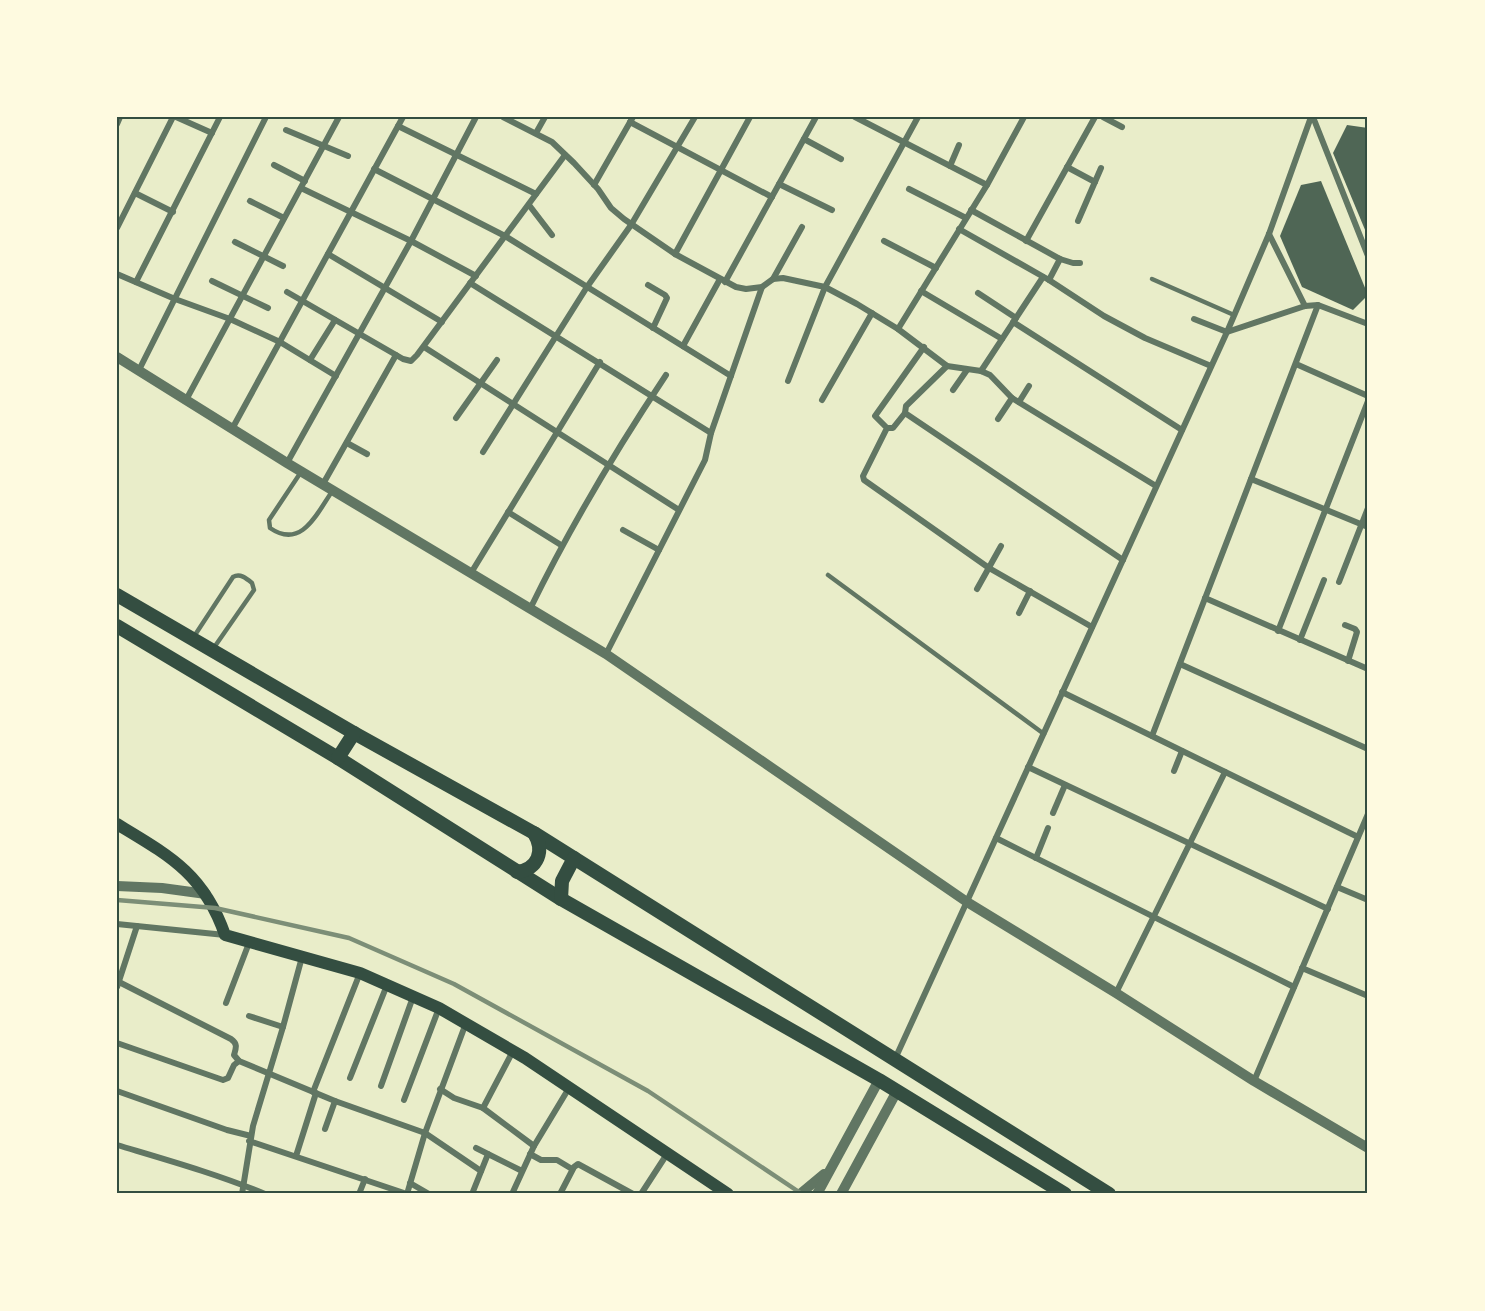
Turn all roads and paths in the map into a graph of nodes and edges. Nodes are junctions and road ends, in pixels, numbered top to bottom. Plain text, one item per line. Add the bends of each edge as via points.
1 (120, 117) edge
2 (175, 117) edge
3 (220, 117) edge
4 (266, 117) edge
5 (339, 117) edge
6 (403, 117) edge
7 (476, 117) edge
8 (503, 117) edge
9 (545, 117) edge
10 (695, 117) edge
11 (750, 117) edge
12 (816, 117) edge
13 (855, 117) edge
14 (918, 117) edge
15 (1024, 117) edge
16 (1095, 117) edge
17 (1103, 117) edge
18 (1312, 117) edge
19 (631, 119) edge
20 (117, 124) edge
21 (398, 126) junction
22 (1122, 127) dead end
23 (286, 130) dead end
24 (212, 133) junction
25 (536, 133) junction
26 (804, 139) junction
27 (905, 142) junction
28 (959, 145) dead end
29 (324, 146) junction
30 (677, 147) junction
31 (456, 153) junction
32 (565, 155) junction
33 (348, 156) dead end
34 (841, 159) dead end
35 (274, 165) dead end
36 (950, 166) junction
37 (1067, 167) junction
38 (1101, 168) dead end
39 (374, 169) junction
40 (721, 170) junction
41 (305, 181) junction
42 (1095, 182) junction
43 (779, 184) junction
44 (594, 185) junction
45 (987, 185) junction
46 (301, 188) junction
47 (909, 189) dead end
48 (135, 193) junction
49 (536, 194) junction
50 (433, 198) junction
51 (772, 198) junction
52 (250, 201) dead end
53 (529, 205) junction
54 (832, 210) dead end
55 (971, 210) junction
56 (173, 212) junction
57 (351, 212) junction
58 (284, 218) junction
59 (966, 218) junction
60 (1078, 221) dead end
61 (632, 225) junction
62 (802, 227) dead end
63 (117, 228) edge
64 (959, 229) junction
65 (1269, 234) junction
66 (552, 235) dead end
67 (505, 236) junction
68 (1026, 240) junction
69 (411, 241) junction
70 (884, 241) dead end
71 (235, 242) dead end
72 (328, 254) junction
73 (675, 254) junction
74 (264, 256) junction
75 (1368, 256) edge
76 (1060, 259) junction
77 (1080, 262) dead end
78 (283, 266) dead end
79 (936, 268) junction
80 (117, 274) edge
81 (476, 276) junction
82 (1046, 278) junction
83 (773, 279) junction
84 (1152, 279) dead end
85 (723, 280) junction
86 (212, 281) dead end
87 (136, 282) junction
88 (470, 283) junction
89 (648, 285) dead end
90 (762, 287) junction
91 (825, 287) junction
92 (384, 288) junction
93 (587, 288) junction
94 (921, 291) junction
95 (287, 292) dead end
96 (978, 293) dead end
97 (243, 296) junction
98 (176, 299) junction
99 (302, 300) junction
100 (1318, 305) junction
101 (1305, 306) junction
102 (268, 308) dead end
103 (872, 313) junction
104 (1234, 315) junction
105 (230, 319) junction
106 (1194, 319) dead end
107 (335, 320) junction
108 (1014, 320) junction
109 (442, 322) junction
110 (1368, 324) edge
111 (653, 327) junction
112 (898, 329) junction
113 (1227, 332) junction
114 (359, 334) junction
115 (556, 336) junction
116 (1002, 339) junction
117 (280, 342) junction
118 (424, 346) junction
119 (683, 346) junction
120 (924, 347) junction
121 (396, 355) junction
122 (117, 357) edge
123 (310, 360) junction
124 (497, 360) dead end
125 (600, 362) junction
126 (1296, 364) junction
127 (947, 366) junction
128 (1211, 366) junction
129 (139, 370) junction
130 (967, 370) junction
131 (981, 371) junction
132 (666, 375) dead end
133 (731, 375) junction
134 (336, 376) junction
135 (788, 381) dead end
136 (481, 383) junction
137 (1029, 386) dead end
138 (953, 390) dead end
139 (652, 396) junction
140 (1368, 396) edge
141 (1012, 398) junction
142 (186, 400) junction
143 (822, 400) dead end
144 (1368, 401) edge
145 (1019, 402) junction
146 (513, 404) junction
147 (905, 413) junction
148 (456, 418) dead end
149 (998, 419) dead end
150 (887, 428) junction
151 (232, 429) junction
152 (1182, 430) junction
153 (558, 432) junction
154 (711, 433) junction
155 (347, 443) junction
156 (483, 453) dead end
157 (367, 454) dead end
158 (287, 463) junction
159 (608, 465) junction
160 (301, 471) junction
161 (1251, 479) junction
162 (323, 484) junction
163 (1156, 486) junction
164 (333, 490) junction
165 (1368, 508) edge
166 (679, 510) junction
167 (1327, 510) junction
168 (508, 512) junction
169 (1365, 526) edge
170 (623, 530) dead end
171 (561, 545) junction
172 (1001, 546) dead end
173 (659, 550) junction
174 (1123, 560) junction
175 (989, 568) junction
176 (471, 573) junction
177 (828, 575) dead end
178 (1324, 580) dead end
179 (1339, 582) dead end
180 (977, 589) dead end
181 (1030, 591) junction
182 (117, 595) edge
183 (1205, 598) junction
184 (530, 609) junction
185 (1019, 613) dead end
186 (1344, 625) dead end
187 (117, 626) edge
188 (1092, 627) junction
189 (1278, 631) junction
190 (192, 640) junction
191 (1300, 640) junction
192 (212, 652) junction
193 (606, 654) junction
194 (1348, 661) junction
195 (1180, 664) junction
196 (1368, 669) edge
197 (1062, 692) junction
198 (354, 733) junction
199 (1044, 734) junction
200 (1152, 736) junction
201 (1368, 749) edge
202 (1182, 751) junction
203 (338, 758) junction
204 (1028, 767) junction
205 (1174, 771) dead end
206 (1226, 772) junction
207 (1065, 785) junction
208 (1053, 813) dead end
209 (1368, 814) edge
210 (117, 825) edge
211 (1048, 828) dead end
212 (534, 833) junction
213 (1358, 837) junction
214 (996, 838) junction
215 (1190, 844) junction
216 (574, 858) junction
217 (1036, 858) junction
218 (517, 872) junction
219 (117, 886) edge
220 (1337, 887) junction
221 (206, 894) junction
222 (561, 899) junction
223 (1368, 900) edge
224 (967, 902) junction
225 (1328, 909) junction
226 (1154, 916) junction
227 (117, 924) edge
228 (137, 926) junction
229 (225, 935) junction
230 (249, 943) junction
231 (302, 957) junction
232 (1302, 968) junction
233 (360, 973) junction
234 (118, 985) edge
235 (387, 985) junction
236 (1294, 987) junction
237 (1116, 993) junction
238 (413, 996) junction
239 (1368, 996) edge
240 (226, 1003) dead end
241 (439, 1008) junction
242 (249, 1016) dead end
243 (466, 1022) junction
244 (283, 1027) junction
245 (117, 1043) edge
246 (513, 1051) junction
247 (895, 1059) junction
248 (239, 1061) junction
249 (268, 1074) junction
250 (350, 1078) dead end
251 (879, 1080) junction
252 (1254, 1081) junction
253 (381, 1086) dead end
254 (569, 1088) junction
255 (440, 1089) junction
256 (117, 1091) edge
257 (897, 1091) junction
258 (314, 1092) junction
259 (404, 1100) dead end
260 (335, 1101) junction
261 (483, 1108) junction
262 (325, 1129) dead end
263 (425, 1133) junction
264 (850, 1133) junction
265 (250, 1139) junction
266 (868, 1144) junction
267 (117, 1145) edge
268 (534, 1146) junction
269 (476, 1148) dead end
270 (1368, 1148) edge
271 (488, 1154) junction
272 (530, 1154) junction
273 (668, 1154) junction
274 (296, 1156) junction
275 (831, 1168) junction
276 (572, 1169) junction
277 (481, 1170) junction
278 (522, 1171) junction
279 (365, 1179) junction
280 (410, 1184) junction
281 (244, 1185) junction
282 (713, 1190) edge
283 (513, 1192) edge
284 (242, 1194) edge
285 (265, 1194) edge
286 (359, 1194) edge
287 (407, 1194) edge
288 (429, 1194) edge
289 (472, 1194) edge
290 (520, 1194) edge
291 (560, 1194) edge
292 (633, 1194) edge
293 (640, 1194) edge
294 (728, 1194) edge
295 (800, 1194) edge
296 (817, 1194) edge
297 (841, 1194) edge
298 (1065, 1194) edge
299 (1109, 1194) edge

1 - 20 street
2 - 24 street
2 - 48 street
3 - 24 street
4 - 98 street
5 - 29 street
6 - 21 street
7 - 31 street
8 - 25 street
9 - 25 street
10 - 30 street
11 - 40 street
12 - 26 street
13 - 27 street
14 - 27 street
15 - 45 street
16 - 37 street
17 - 22 street
18 - 65 street
18 - 75 street
19 - 30 street
19 - 44 street
21 - 31 street
21 - 39 street
23 - 29 street
24 - 56 street
25 - 32 street
26 - 34 street
26 - 43 street
27 - 36 street
27 - 91 street
28 - 36 street
29 - 33 street
29 - 41 street
30 - 40 street
30 - 61 street
31 - 49 street
31 - 50 street
32 - 44 street
32 - 49 street
35 - 41 street
36 - 45 street
37 - 42 street
37 - 68 street
38 - 42 street
39 - 50 street
39 - 57 street
40 - 51 street
40 - 73 street
41 - 46 street
42 - 60 street
43 - 51 street
43 - 54 street
44 - 61 street via 611,208
45 - 55 street
46 - 57 street
46 - 58 street
47 - 59 street
48 - 56 street
48 - 63 street
49 - 53 street
50 - 67 street
50 - 69 street
51 - 85 street
52 - 58 street
53 - 66 street
53 - 67 street
55 - 59 street
55 - 68 street
56 - 87 street
57 - 69 street
57 - 72 street
58 - 74 street
59 - 64 street
61 - 73 street
61 - 93 street
62 - 83 street
64 - 79 street
64 - 82 street
65 - 101 street
65 - 104 street
67 - 81 street
67 - 93 street
68 - 76 street
69 - 81 street
69 - 92 street
70 - 79 street
71 - 74 street
72 - 92 street
72 - 99 street
73 - 85 street
74 - 78 street
74 - 97 street
76 - 77 street
76 - 82 street
79 - 94 street
80 - 87 street
81 - 88 street
82 - 108 street
82 - 128 street via 1145,338
83 - 90 street
83 - 91 street
84 - 104 lane
85 - 90 street via 746,289
85 - 119 street
86 - 97 street
87 - 98 street
88 - 109 street
88 - 115 street
89 - 111 street via 667,298
90 - 133 street
91 - 103 street
91 - 135 street
92 - 109 street
92 - 114 street
93 - 111 street
93 - 115 street
94 - 112 street
94 - 116 street
95 - 99 street
96 - 108 street
97 - 102 street
97 - 105 street
98 - 105 street
98 - 129 street
99 - 107 street
99 - 117 street
100 - 101 street
100 - 110 street
100 - 126 street
101 - 113 street
103 - 112 street
103 - 143 street
104 - 113 street
105 - 117 street
105 - 142 street
106 - 113 street
107 - 114 street
107 - 123 street
108 - 116 street
108 - 152 street
109 - 118 street
111 - 119 street
112 - 120 street
113 - 128 street
114 - 121 street
114 - 134 street
115 - 125 street
115 - 146 street
116 - 131 street
117 - 123 street
117 - 151 street
118 - 121 street via 411,361
118 - 136 street
119 - 133 street
120 - 127 street
120 - 150 street via 874,416
121 - 155 street
122 - 129 street
123 - 134 street
124 - 136 street
125 - 139 street
125 - 153 street
126 - 140 street
126 - 161 street
127 - 130 street
127 - 147 street via 906,406
128 - 152 street
129 - 142 street
130 - 131 street
130 - 138 street
131 - 141 street via 996,380
132 - 139 street
133 - 154 street
134 - 158 street
136 - 146 street
136 - 148 street
137 - 145 street
139 - 154 street
139 - 159 street
141 - 145 street
141 - 149 street
142 - 151 street
144 - 167 street
145 - 163 street
146 - 153 street
146 - 156 street
147 - 150 street via 893,428
147 - 174 street
150 - 175 street via 863,476 866,483
151 - 158 street
152 - 163 street
153 - 159 street
153 - 168 street
154 - 166 street via 705,460
155 - 157 street
155 - 162 street
158 - 160 street
159 - 166 street
159 - 171 street
160 - 162 street
160 - 164 lane via 269,520 270,528 279,535 305,530
161 - 167 street
161 - 183 street
162 - 164 street
163 - 174 street
164 - 176 street
165 - 169 street
166 - 173 street
167 - 169 street
167 - 189 street
168 - 171 street
168 - 176 street
169 - 179 street
170 - 173 street
171 - 184 street
172 - 175 street
173 - 193 street
174 - 188 street
175 - 180 street
175 - 181 street
176 - 184 street
177 - 199 lane
178 - 191 street
181 - 185 street
181 - 188 street
182 - 190 main road
183 - 189 street
183 - 195 street
184 - 193 street
186 - 194 street via 1358,632
187 - 203 main road
188 - 197 street
189 - 191 street
190 - 192 main road
190 - 192 lane via 232,577 244,577 254,586 252,594
191 - 194 street
192 - 198 main road
193 - 224 street
194 - 196 street
195 - 200 street
195 - 201 street
197 - 199 street
197 - 200 street
198 - 203 main road
198 - 212 main road
199 - 204 street
200 - 202 street
202 - 205 street
202 - 206 street
203 - 218 main road
204 - 207 street
204 - 214 street
206 - 213 street
206 - 215 street
207 - 208 street
207 - 215 street
209 - 213 street
210 - 221 main road via 165,853
211 - 217 street
212 - 216 main road
212 - 218 main road via 539,855 531,867
213 - 220 street
214 - 217 street
214 - 224 street
215 - 225 street
215 - 226 street
216 - 222 main road via 562,881
216 - 247 main road
217 - 226 street
218 - 222 main road
219 - 221 street
220 - 223 street
220 - 225 street
221 - 229 main road
222 - 251 main road
224 - 237 street
224 - 247 street
225 - 232 street
226 - 236 street
226 - 237 street
227 - 228 street
228 - 229 street
228 - 234 street
229 - 230 main road
230 - 231 main road
230 - 240 street
231 - 233 main road
231 - 244 street
232 - 236 street
232 - 239 street
233 - 235 main road
233 - 258 street
234 - 248 street via 231,1039
235 - 238 main road
235 - 250 street
236 - 252 street
237 - 252 street
238 - 241 main road
238 - 253 street
241 - 243 main road
241 - 259 street
242 - 244 street
243 - 246 main road
243 - 255 street
244 - 249 street
245 - 248 street via 224,1080
246 - 254 main road
246 - 261 street
247 - 299 main road
248 - 249 street
249 - 258 street
249 - 265 street
251 - 257 main road
251 - 264 street
252 - 270 street
254 - 268 street
254 - 273 main road
255 - 261 street
255 - 263 street
256 - 265 street
257 - 266 street
257 - 298 main road
258 - 260 street
258 - 274 street
260 - 262 street
260 - 263 street
261 - 268 street
263 - 277 street
263 - 280 street
264 - 266 street
264 - 275 street
265 - 274 street
265 - 281 street
266 - 297 street
267 - 281 street
268 - 272 street
269 - 271 street
271 - 277 street
271 - 278 street
272 - 276 street via 541,1160 554,1159
272 - 278 street
273 - 282 main road
273 - 293 street
274 - 279 street
275 - 295 street
275 - 296 street
276 - 291 street
276 - 292 street via 578,1164
277 - 289 street
278 - 283 street
279 - 286 street
279 - 287 street
280 - 287 street
280 - 288 street
281 - 284 street
281 - 285 street
282 - 294 main road
283 - 290 street

